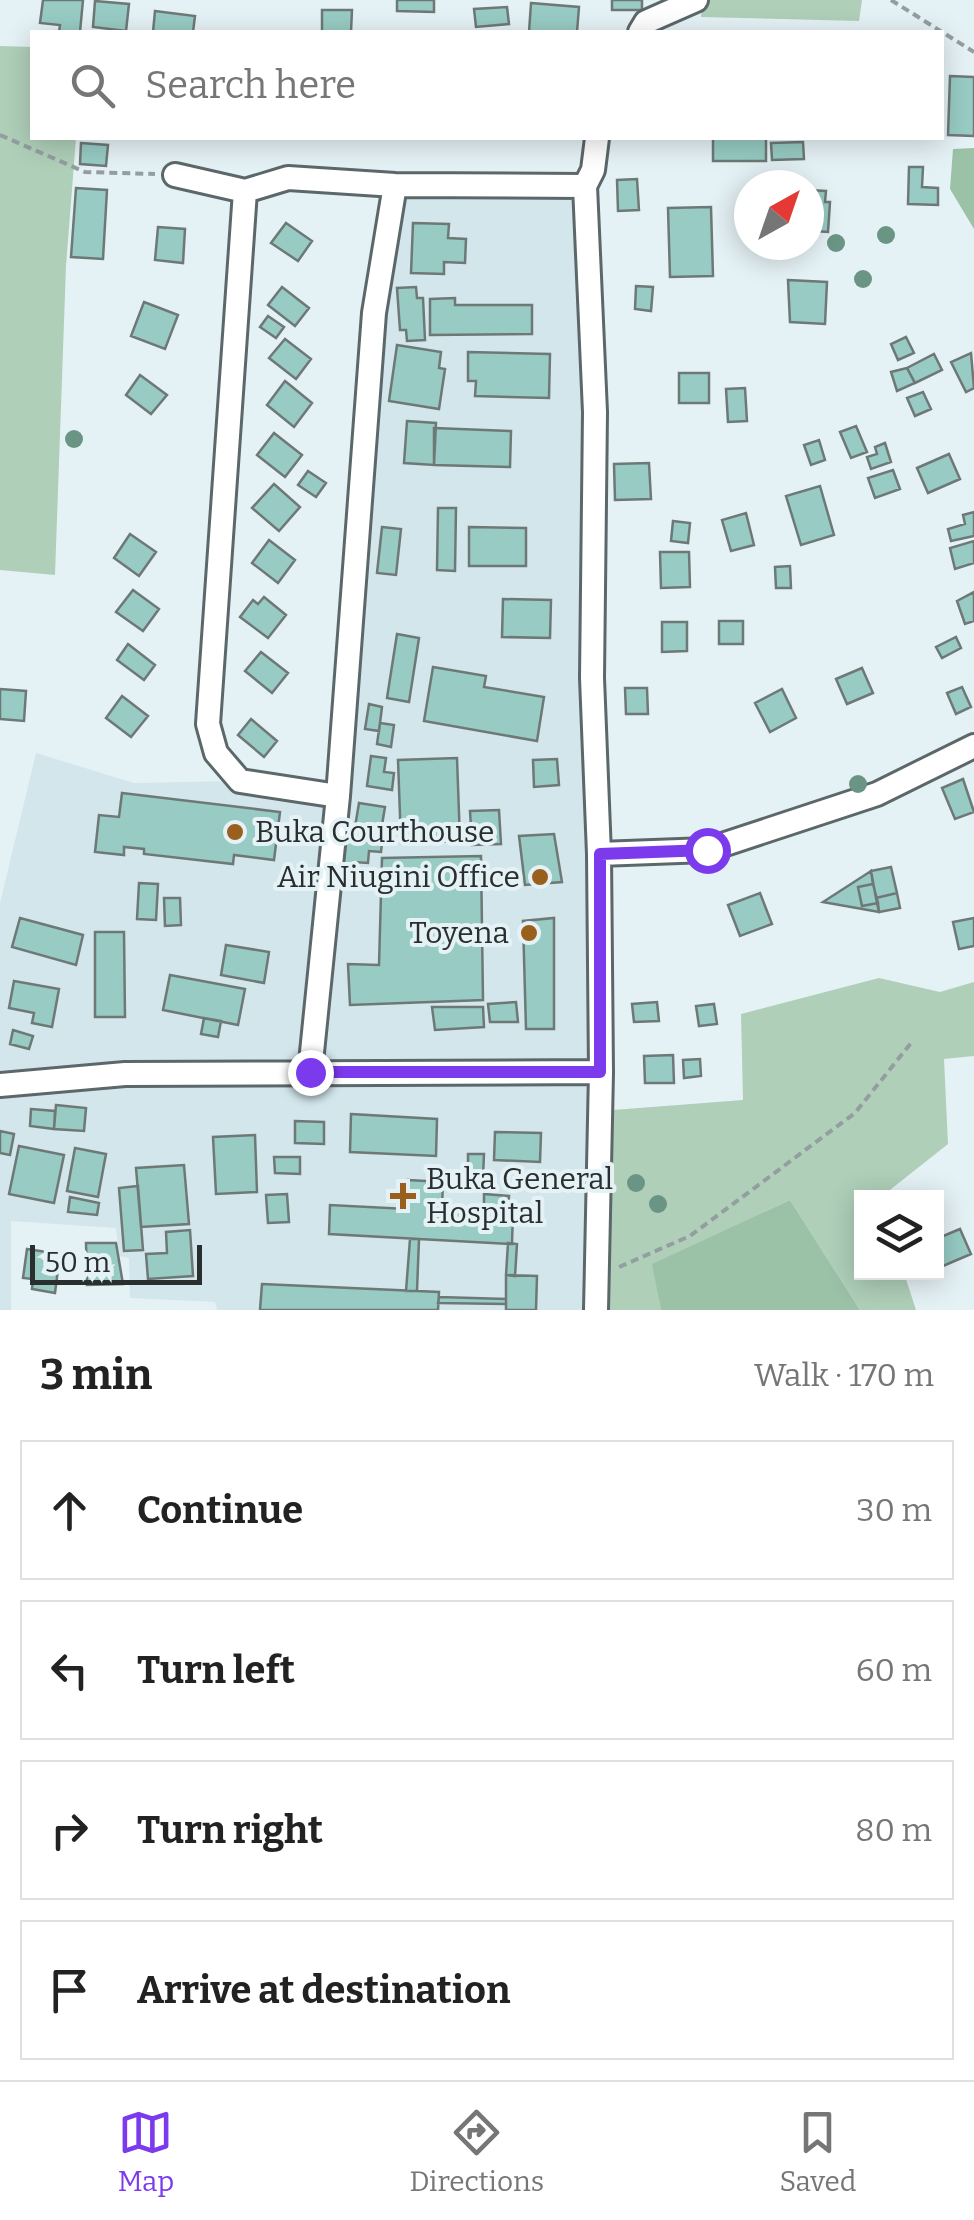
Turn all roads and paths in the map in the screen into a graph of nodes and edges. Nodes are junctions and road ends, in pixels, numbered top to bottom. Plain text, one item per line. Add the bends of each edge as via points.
1 (696, 0) edge
2 (892, 0) edge
3 (641, 30) edge
4 (939, 30) edge
5 (944, 33) edge
6 (974, 52) edge
7 (1, 139) edge
8 (597, 140) edge
9 (175, 175) joint
10 (395, 184) junction
11 (584, 186) junction
12 (245, 191) junction
13 (974, 746) edge
14 (338, 796) junction
15 (600, 854) junction
16 (911, 1042) dead end
17 (310, 1072) junction
18 (600, 1072) junction
19 (0, 1085) edge
20 (596, 1277) junction
21 (596, 1310) edge

1 - 3 street
2 - 4 path
5 - 6 path
7 - 9 path via 84,172
8 - 11 street
9 - 12 street
10 - 11 street
10 - 12 street via 288,178
10 - 14 street via 374,313
11 - 15 street via 595,412 592,678
12 - 14 street via 208,724 216,752 240,781
13 - 15 street via 877,794 707,850
14 - 17 street
15 - 18 street
16 - 20 path via 856,1112 705,1225
17 - 18 street
17 - 19 street via 125,1074
18 - 20 street
20 - 21 street

